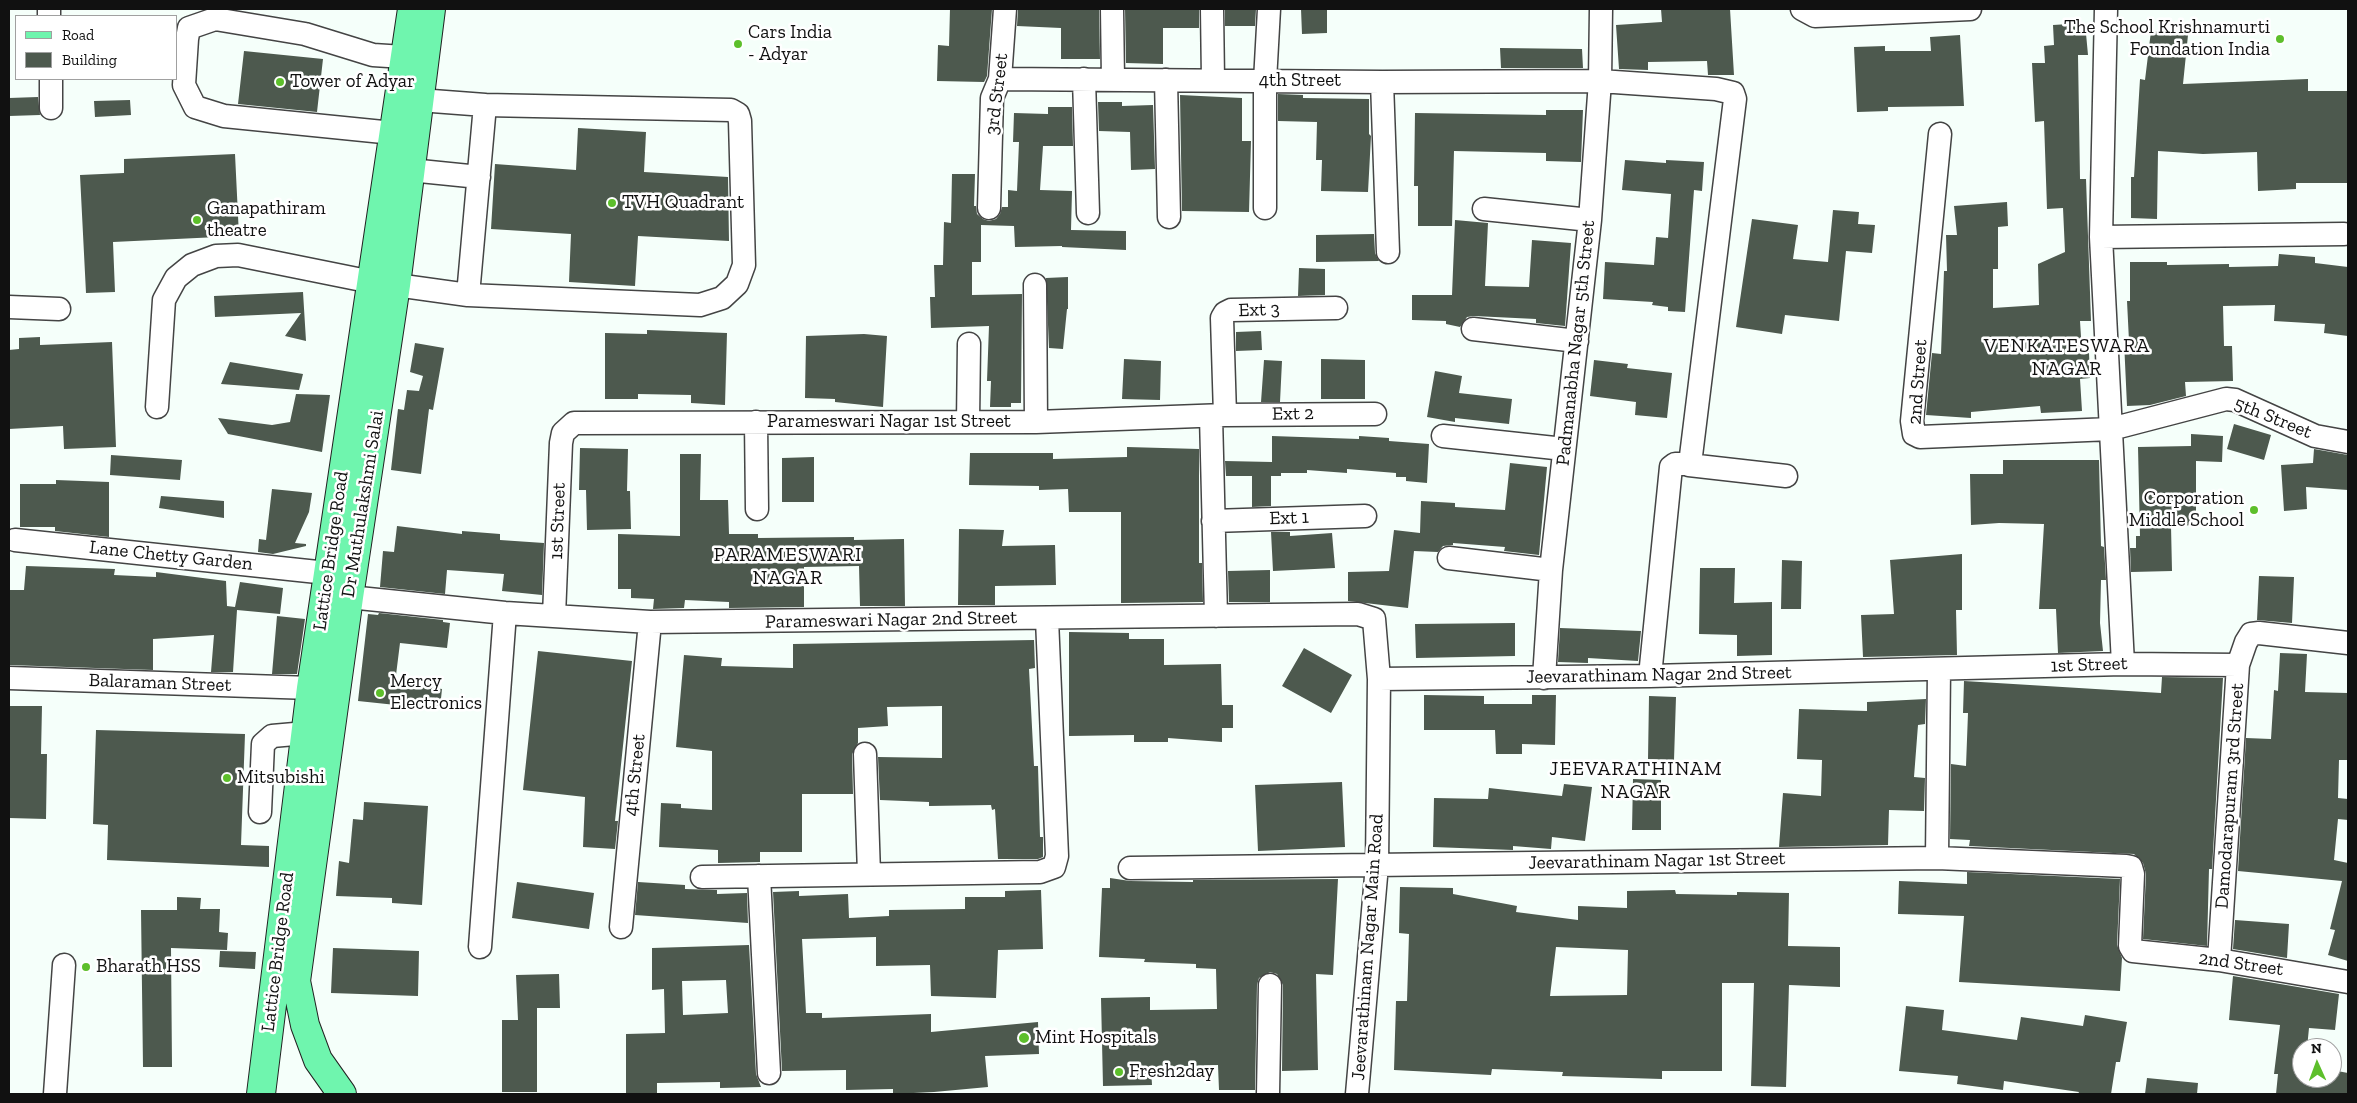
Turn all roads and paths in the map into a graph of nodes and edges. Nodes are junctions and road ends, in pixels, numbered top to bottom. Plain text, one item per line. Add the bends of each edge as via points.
1 (1005, 9) edge
2 (1112, 9) edge
3 (1212, 9) edge
4 (1269, 9) edge
5 (1602, 9) edge
6 (1970, 9) edge
7 (2106, 9) edge
8 (1808, 12) edge
9 (428, 13) edge
10 (404, 57) junction
11 (1000, 79) junction
12 (1084, 79) junction
13 (51, 80) edge
14 (1113, 80) junction
15 (1166, 80) junction
16 (1213, 80) junction
17 (1265, 81) junction
18 (1600, 81) junction
19 (1382, 82) junction
20 (418, 100) junction
21 (485, 105) junction
22 (51, 108) dead end
23 (393, 133) junction
24 (1940, 134) dead end
25 (410, 170) junction
26 (479, 177) junction
27 (989, 208) dead end
28 (1265, 208) dead end
29 (1484, 209) dead end
30 (1088, 213) dead end
31 (1169, 216) dead end
32 (1590, 220) junction
33 (2344, 234) dead end
34 (2101, 237) junction
35 (1388, 252) dead end
36 (384, 284) junction
37 (1035, 285) dead end
38 (468, 296) junction
39 (9, 307) edge
40 (1336, 308) dead end
41 (59, 309) dead end
42 (1473, 329) dead end
43 (1577, 341) junction
44 (969, 344) dead end
45 (157, 407) dead end
46 (1375, 414) dead end
47 (1218, 415) junction
48 (756, 422) junction
49 (968, 422) junction
50 (1036, 422) junction
51 (567, 428) joint
52 (2111, 429) junction
53 (1443, 436) dead end
54 (2348, 442) edge
55 (1564, 449) junction
56 (1689, 465) junction
57 (1786, 476) dead end
58 (757, 509) dead end
59 (1365, 516) dead end
60 (1213, 521) junction
61 (15, 540) dead end
62 (1449, 558) dead end
63 (1551, 570) junction
64 (327, 573) junction
65 (349, 597) junction
66 (506, 613) junction
67 (554, 616) junction
68 (1216, 616) junction
69 (1047, 619) junction
70 (650, 622) junction
71 (2348, 643) edge
72 (2123, 664) junction
73 (2238, 664) junction
74 (1939, 670) junction
75 (1650, 676) junction
76 (9, 678) edge
77 (1544, 678) junction
78 (1379, 679) junction
79 (311, 688) junction
80 (306, 733) junction
81 (865, 754) dead end
82 (260, 812) dead end
83 (1937, 858) junction
84 (1377, 865) junction
85 (1130, 868) dead end
86 (869, 874) junction
87 (759, 876) junction
88 (702, 877) dead end
89 (620, 927) dead end
90 (480, 947) dead end
91 (2133, 951) joint
92 (2219, 960) junction
93 (64, 965) dead end
94 (2348, 982) edge
95 (1270, 985) dead end
96 (769, 1073) dead end
97 (55, 1094) edge
98 (261, 1094) edge
99 (342, 1094) edge
100 (1268, 1094) edge
101 (1358, 1094) edge

1 - 11 street, 3rd Street
2 - 14 street
3 - 16 street
4 - 17 street
5 - 18 street, Padmanabha Nagar 5th Street
6 - 8 street
7 - 34 street
9 - 10 main road, Lattice Bridge Road
9 - 20 main road, Dr Muthulakshmi Salai
10 - 23 main road, Lattice Bridge Road
10 - 23 street via 373,55 305,34 215,19 188,28 184,85 194,107 224,116
11 - 12 street, 4th Street
11 - 27 street, 3rd Street via 992,98
12 - 14 street, 4th Street
12 - 30 street
13 - 22 street
14 - 15 street, 4th Street
15 - 16 street, 4th Street
15 - 31 street
16 - 17 street, 4th Street
17 - 19 street, 4th Street
17 - 28 street
18 - 19 street, 4th Street
18 - 32 street, Padmanabha Nagar 5th Street
18 - 56 street, 4th Street via 1726,90 1733,93 1735,99
19 - 35 street
20 - 21 street
20 - 25 main road, Dr Muthulakshmi Salai
21 - 26 street
21 - 38 street via 731,110 738,114 744,265 736,284 722,298 700,305
23 - 36 main road, Lattice Bridge Road
24 - 52 street, 2nd Street via 1912,421 1914,434 1920,437
25 - 26 street
25 - 36 main road, Dr Muthulakshmi Salai
26 - 38 street
29 - 32 street
32 - 43 street, Padmanabha Nagar 5th Street
33 - 34 street
34 - 52 street
36 - 38 street
36 - 45 street via 238,255 216,256 192,265 176,278 164,300
36 - 64 main road, Lattice Bridge Road
36 - 65 main road, Dr Muthulakshmi Salai
37 - 50 street
39 - 41 street
40 - 47 street, Ext 3 via 1231,310 1225,313 1222,318
42 - 43 street
43 - 55 street, Padmanabha Nagar 5th Street
44 - 49 street
46 - 47 street, Ext 2
47 - 50 street, Parameswari Nagar 1st Street
47 - 60 street
48 - 49 street, Parameswari Nagar 1st Street
48 - 51 street, Parameswari Nagar 1st Street via 590,422 574,423
48 - 58 street
49 - 50 street, Parameswari Nagar 1st Street
51 - 67 street, 1st Street via 561,443
52 - 54 street, 5th Street via 2226,399 2235,400 2315,436
52 - 72 street
53 - 55 street
55 - 63 street, Padmanabha Nagar 5th Street
56 - 57 street
56 - 75 street via 1675,464 1671,467
59 - 60 street, Ext 1
60 - 68 street
61 - 64 street, Lane Chetty Garden
62 - 63 street
63 - 77 street, Padmanabha Nagar 5th Street
64 - 79 main road, Lattice Bridge Road
65 - 66 street, Parameswari Nagar 2nd Street
65 - 99 main road, Dr Muthulakshmi Salai via 296,981 304,1026 318,1060
66 - 67 street, Parameswari Nagar 2nd Street
66 - 90 street
67 - 70 street, Parameswari Nagar 2nd Street
68 - 69 street, Parameswari Nagar 2nd Street
68 - 78 street, Parameswari Nagar 2nd Street via 1367,616 1374,619 1376,626
69 - 70 street, Parameswari Nagar 2nd Street
69 - 86 street via 1057,856 1054,867 1040,872
70 - 89 street, 4th Street
71 - 73 street, Damodarapuram 3rd Street via 2251,634
72 - 73 street, 1st Street
72 - 74 street, 1st Street
73 - 92 street, Damodarapuram 3rd Street
74 - 75 street, Jeevarathinam Nagar 2nd Street
74 - 83 street
75 - 77 street, Jeevarathinam Nagar 2nd Street
76 - 79 street, Balaraman Street
77 - 78 street, Jeevarathinam Nagar 2nd Street
78 - 84 street, Jeevarathinam Nagar Main Road
79 - 80 main road, Lattice Bridge Road
80 - 82 street via 272,736 263,744
80 - 98 main road, Lattice Bridge Road
81 - 86 street
83 - 84 street, Jeevarathinam Nagar 1st Street
83 - 91 street, Jeevarathinam Nagar 1st Street via 2131,867 2130,946
84 - 85 street, Jeevarathinam Nagar 1st Street
84 - 101 street, Jeevarathinam Nagar Main Road
86 - 87 street
87 - 88 street
87 - 96 street
91 - 92 street, 2nd Street
92 - 94 street, 2nd Street
93 - 97 street
95 - 100 street

